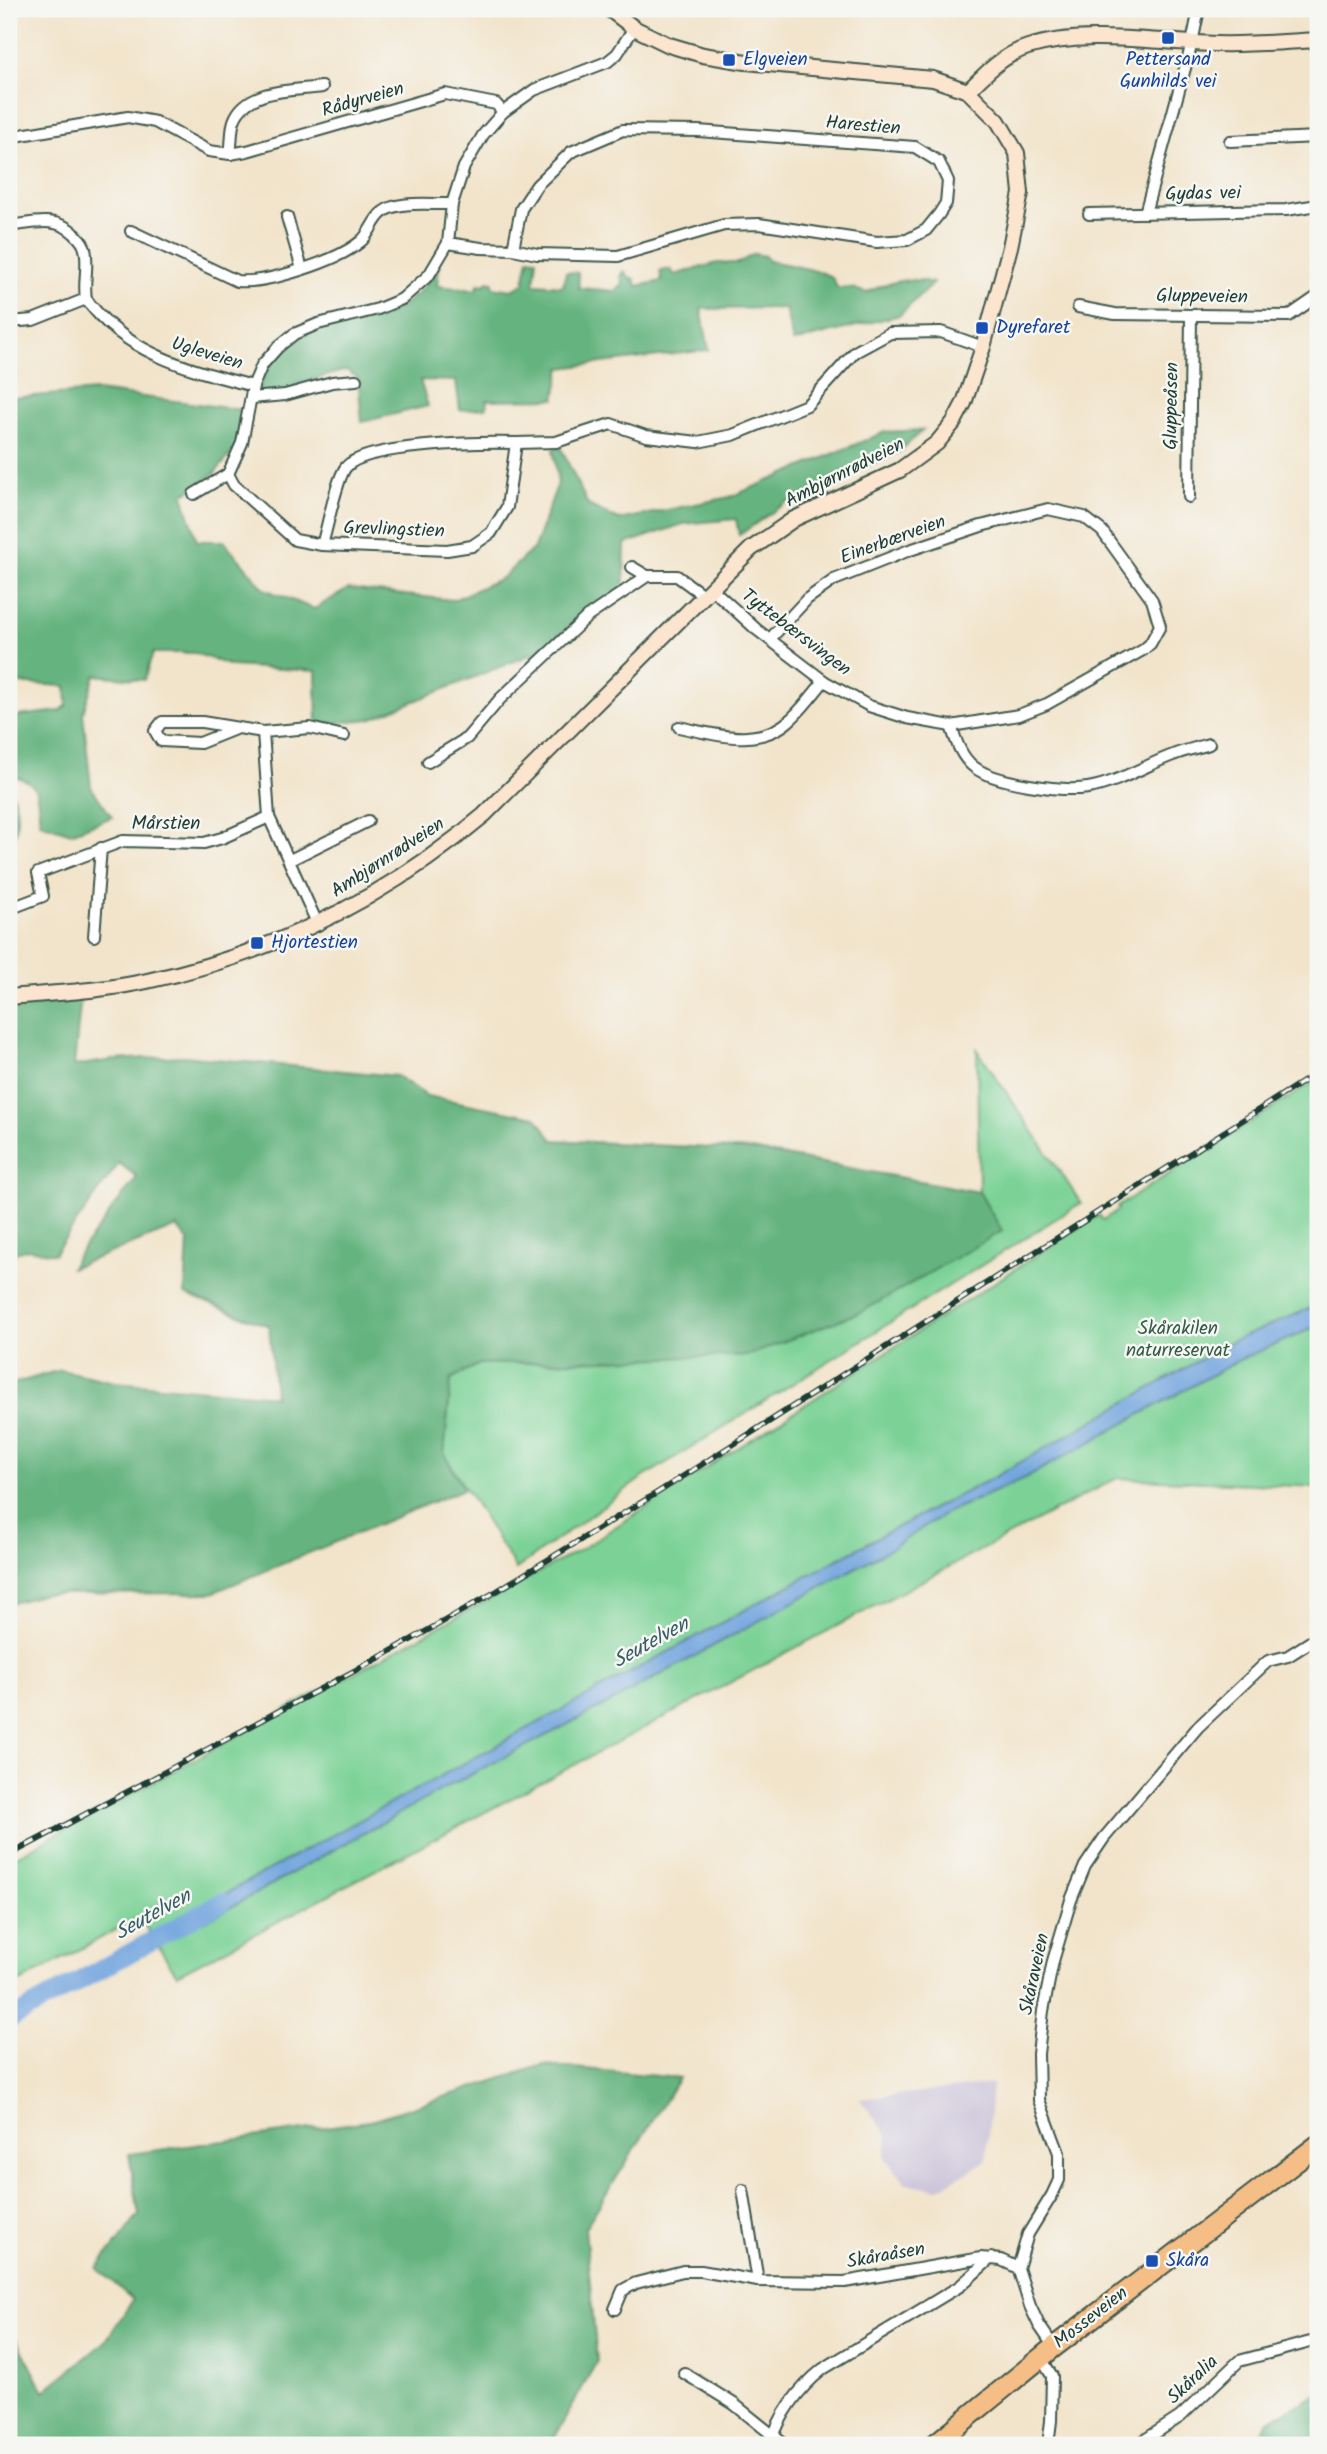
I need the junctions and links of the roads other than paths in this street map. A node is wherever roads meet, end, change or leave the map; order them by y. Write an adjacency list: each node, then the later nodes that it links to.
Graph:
1 (609, 9): 3 (street, Ambjørnrødveien)
2 (1199, 9): 5 (street)
3 (634, 28): 7 (street, Ambjørnrødveien); 8 (street)
4 (1318, 40): 5 (street)
5 (1192, 43): 7 (street); 15 (street)
6 (322, 87): 12 (street, Rådyrveien)
7 (968, 91): 28 (street, Ambjørnrødveien)
8 (503, 112): 12 (street, Rådyrveien); 13 (street)
9 (9, 136): 12 (street, Rådyrveien)
10 (1318, 137): 11 (street)
11 (1230, 141)
12 (230, 154)
13 (452, 204): 20 (street); 22 (street)
14 (1318, 205): 15 (street, Gydas vei)
15 (1145, 213): 16 (street, Gydas vei)
16 (1089, 214)
17 (287, 217): 22 (street)
18 (9, 226): 24 (street)
19 (131, 231): 22 (street)
20 (448, 243): 21 (street, Harestien); 30 (street)
21 (513, 248): 21 (street, Harestien)
22 (302, 269)
23 (1318, 296): 26 (street, Gluppeveien)
24 (86, 299): 27 (street); 30 (street, Ugleveien)
25 (1079, 307): 26 (street, Gluppeveien)
26 (1191, 315): 35 (street, Gluppeåsen)
27 (9, 322)
28 (983, 346): 32 (street, Grevlingstien); 40 (street, Ambjørnrødveien)
29 (356, 380): 31 (street)
30 (253, 386): 31 (street)
31 (251, 398): 33 (street)
32 (516, 443): 37 (street, Grevlingstien); 37 (street, Grevlingstien)
33 (228, 474): 34 (street); 37 (street, Grevlingstien)
34 (194, 494)
35 (1189, 497)
36 (1048, 509): 41 (street, Einerbærveien); 43 (street, Tyttebærsvingen)
37 (322, 545)
38 (632, 567): 39 (street)
39 (647, 576): 40 (street); 49 (street)
40 (707, 592): 41 (street, Tyttebærsvingen); 57 (street, Ambjørnrødveien)
41 (770, 639): 42 (street, Tyttebærsvingen)
42 (824, 681): 43 (street, Tyttebærsvingen); 44 (street)
43 (951, 726): 48 (street)
44 (679, 727)
45 (235, 729): 45 (street); 46 (street)
46 (263, 732): 47 (street); 50 (street)
47 (344, 736)
48 (1209, 744)
49 (428, 762)
50 (269, 817): 52 (street, Mårstien); 53 (street)
51 (368, 821): 53 (street)
52 (101, 848): 54 (street, Mårstien); 58 (street)
53 (290, 860): 57 (street)
54 (43, 896): 55 (street); 56 (street)
55 (54, 905)
56 (9, 909)
57 (318, 925): 59 (street, Ambjørnrødveien)
58 (94, 936)
59 (9, 997)
60 (1318, 1637): 64 (street, Skåraveien)
61 (1318, 2145): 68 (highway, Mosseveien)
62 (743, 2190): 65 (street)
63 (991, 2258): 64 (street, Skåraåsen); 65 (street, Skåraåsen); 70 (street)
64 (1018, 2268): 68 (street)
65 (758, 2281): 66 (street, Skåraåsen)
66 (615, 2309)
67 (1318, 2340): 74 (street, Skåralia)
68 (1047, 2352): 72 (highway, Mosseveien); 73 (street)
69 (684, 2373): 70 (street)
70 (771, 2440): 71 (street)
71 (785, 2445)
72 (934, 2445)
73 (1048, 2445)
74 (1137, 2445)

